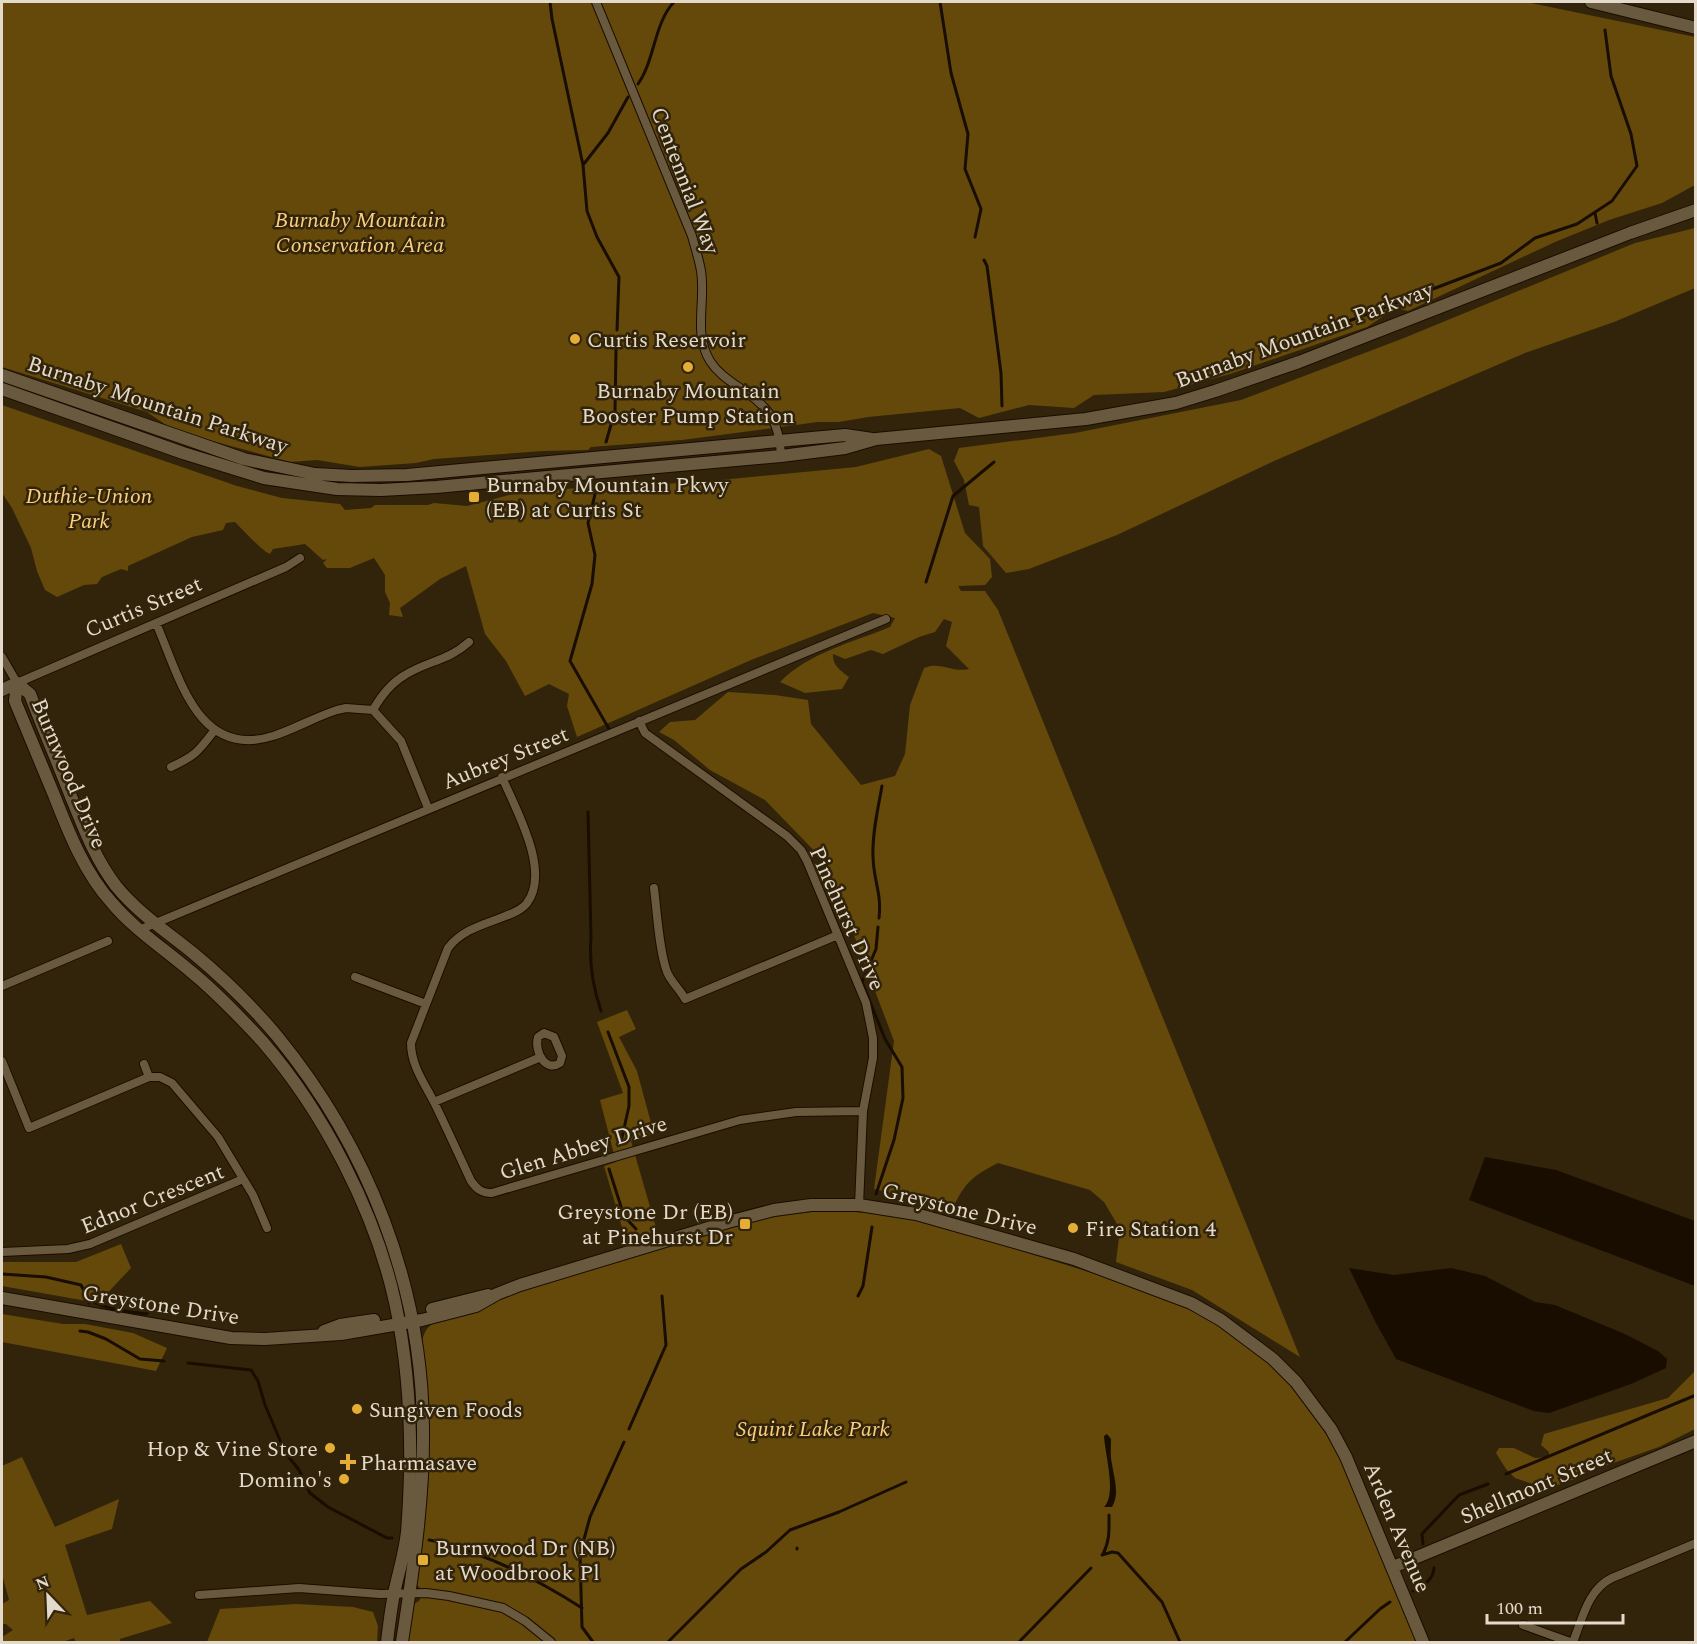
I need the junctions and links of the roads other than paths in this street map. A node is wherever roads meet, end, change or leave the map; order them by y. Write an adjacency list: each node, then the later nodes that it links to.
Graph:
1 (596, 2): 8 (street, Centennial Way)
2 (1591, 2): 3 (street)
3 (1695, 28)
4 (1692, 210): 7 (street, Burnaby Mountain Parkway)
5 (2, 375): 8 (street, Burnaby Mountain Parkway)
6 (2, 389): 9 (street, Burnaby Mountain Parkway)
7 (876, 440): 8 (street, Burnaby Mountain Parkway); 9 (street, Burnaby Mountain Parkway)
8 (779, 441): 9 (street, Centennial Way)
9 (781, 456)
10 (300, 558): 12 (street, Curtis Street)
11 (886, 619): 18 (street, Aubrey Street)
12 (156, 623): 15 (street, Curtis Street); 19 (street)
13 (469, 642): 17 (street)
14 (2, 657): 15 (street)
15 (17, 683): 16 (street, Curtis Street); 24 (street, Burnwood Drive); 25 (street, Burnwood Drive)
16 (2, 690)
17 (373, 710): 19 (street); 22 (street)
18 (639, 721): 21 (street, Aubrey Street); 26 (street, Pinehurst Drive)
19 (214, 731): 20 (street)
20 (171, 767)
21 (502, 777): 22 (street, Aubrey Street); 30 (street, Glen Abbey Drive)
22 (428, 808): 24 (street, Aubrey Street)
23 (654, 888): 26 (street)
24 (155, 923): 25 (street, Aubrey Street); 42 (street, Burnwood Drive)
25 (139, 930): 43 (street, Burnwood Drive)
26 (838, 934): 36 (street, Pinehurst Drive)
27 (108, 941): 29 (street)
28 (355, 977): 30 (street)
29 (2, 986)
30 (426, 1004): 35 (street, Glen Abbey Drive)
31 (541, 1057): 35 (street)
32 (2, 1061): 34 (street)
33 (144, 1064): 34 (street)
34 (149, 1077): 37 (street)
35 (434, 1102): 36 (street, Glen Abbey Drive)
36 (863, 1111): 38 (street, Pinehurst Drive)
37 (243, 1179): 39 (street); 40 (street, Ednor Crescent)
38 (859, 1205): 42 (street, Greystone Drive); 44 (street, Greystone Drive)
39 (267, 1228)
40 (2, 1252)
41 (2, 1298): 43 (street, Greystone Drive)
42 (412, 1318): 43 (street, Greystone Drive); 49 (street, Burnwood Drive)
43 (398, 1320): 48 (street, Burnwood Drive)
44 (1331, 1429): 47 (street, Arden Avenue)
45 (1695, 1441): 47 (street, Shellmont Street)
46 (1695, 1543): 56 (street)
47 (1393, 1567): 55 (street, Arden Avenue)
48 (394, 1593): 49 (street); 50 (street); 52 (street, Burnwood Drive)
49 (410, 1594): 53 (street, Burnwood Drive); 54 (street)
50 (199, 1595)
51 (1523, 1625): 56 (street)
52 (387, 1642)
53 (402, 1642)
54 (551, 1642)
55 (1423, 1642)
56 (1571, 1642)

